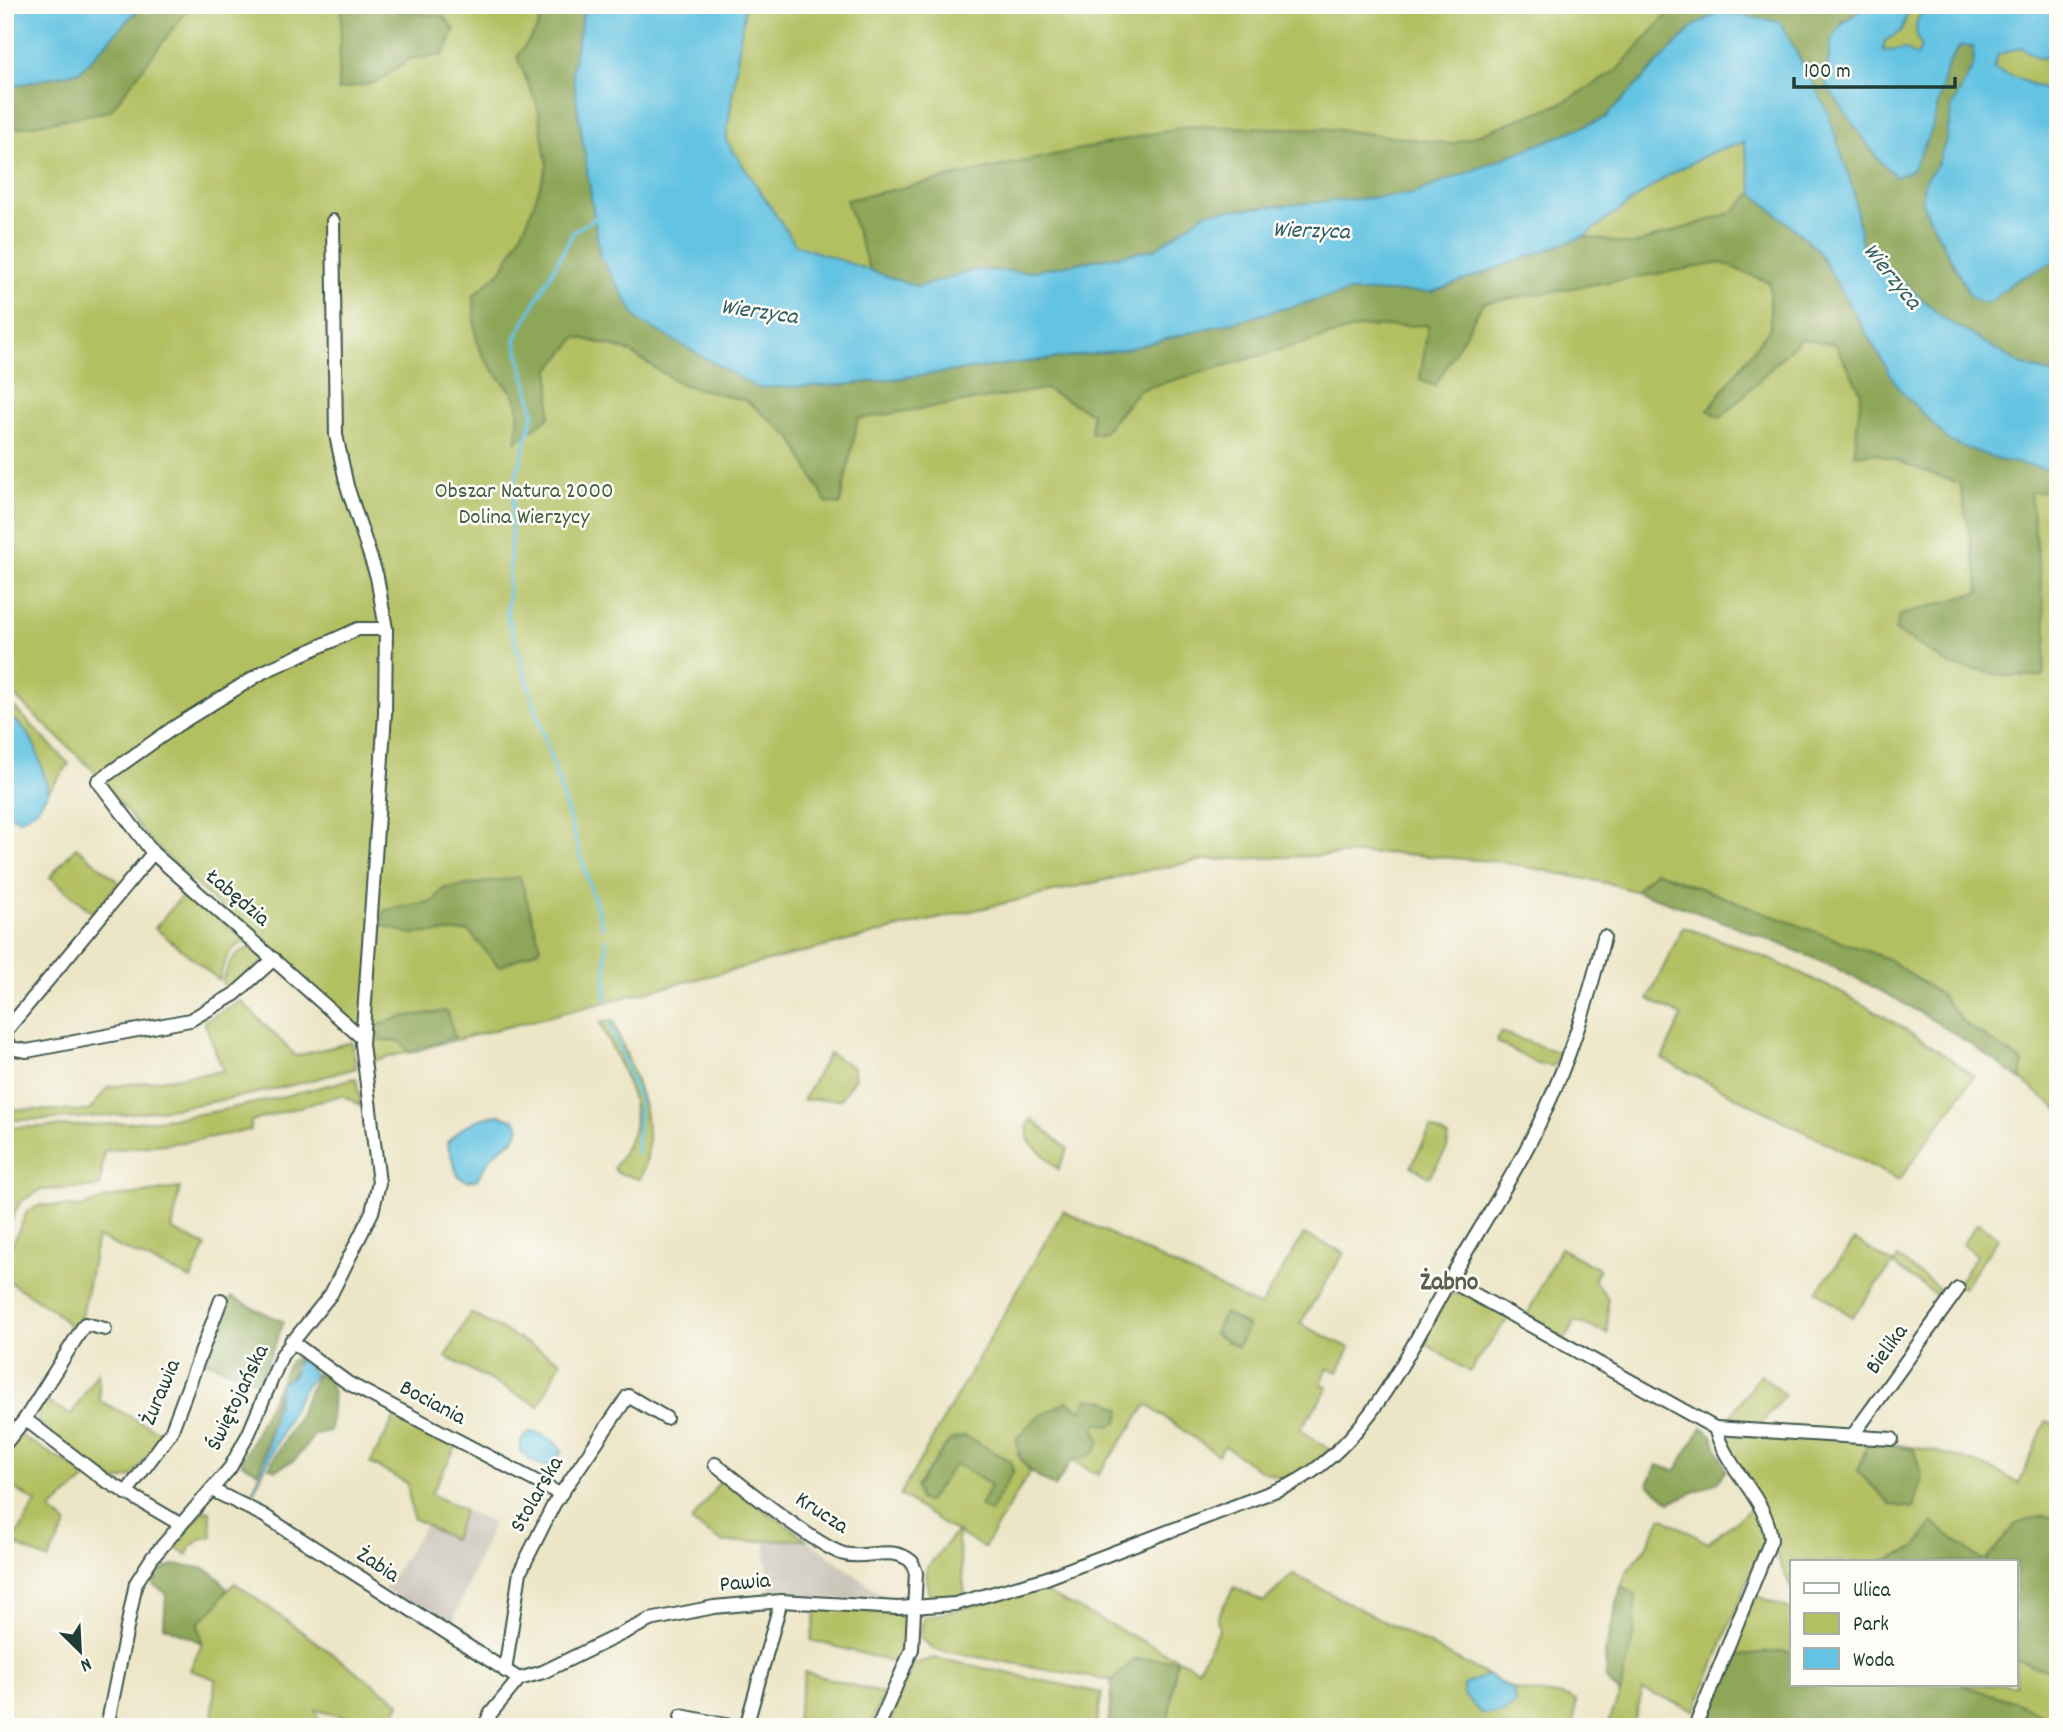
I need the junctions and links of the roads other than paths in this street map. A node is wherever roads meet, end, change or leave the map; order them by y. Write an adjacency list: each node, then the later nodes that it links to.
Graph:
1 (333, 221): 2 (street, Świętojańska)
2 (386, 629): 3 (street, Łabędzia); 7 (street, Świętojańska)
3 (153, 853): 5 (street, Łabędzia); 6 (street)
4 (1604, 937): 8 (street, Pawia)
5 (274, 959): 6 (street); 7 (street, Łabędzia)
6 (5, 1035)
7 (362, 1038): 12 (street, Świętojańska)
8 (1450, 1280): 15 (street); 25 (street, Pawia)
9 (1958, 1289): 16 (street, Bielika)
10 (221, 1300): 21 (street, Żurawia)
11 (105, 1329): 14 (street)
12 (291, 1340): 20 (street, Świętojańska); 22 (street, Bociania)
13 (666, 1418): 22 (street, Stolarska)
14 (25, 1419): 18 (street); 21 (street)
15 (1715, 1428): 16 (street); 34 (street)
16 (1853, 1435): 17 (street)
17 (1892, 1439)
18 (5, 1444)
19 (715, 1464): 25 (street, Krucza)
20 (212, 1490): 23 (street, Świętojańska); 26 (street, Żabia)
21 (126, 1493): 23 (street)
22 (560, 1494): 26 (street, Stolarska)
23 (180, 1524): 29 (street, Świętojańska)
24 (781, 1601): 25 (street, Pawia); 27 (street, Pawia); 32 (street)
25 (914, 1608): 33 (street)
26 (505, 1671): 27 (street, Żabia)
27 (519, 1679): 30 (street)
28 (681, 1716): 31 (street)
29 (107, 1727)
30 (484, 1727)
31 (736, 1727)
32 (746, 1727)
33 (878, 1727)
34 (1695, 1727)

